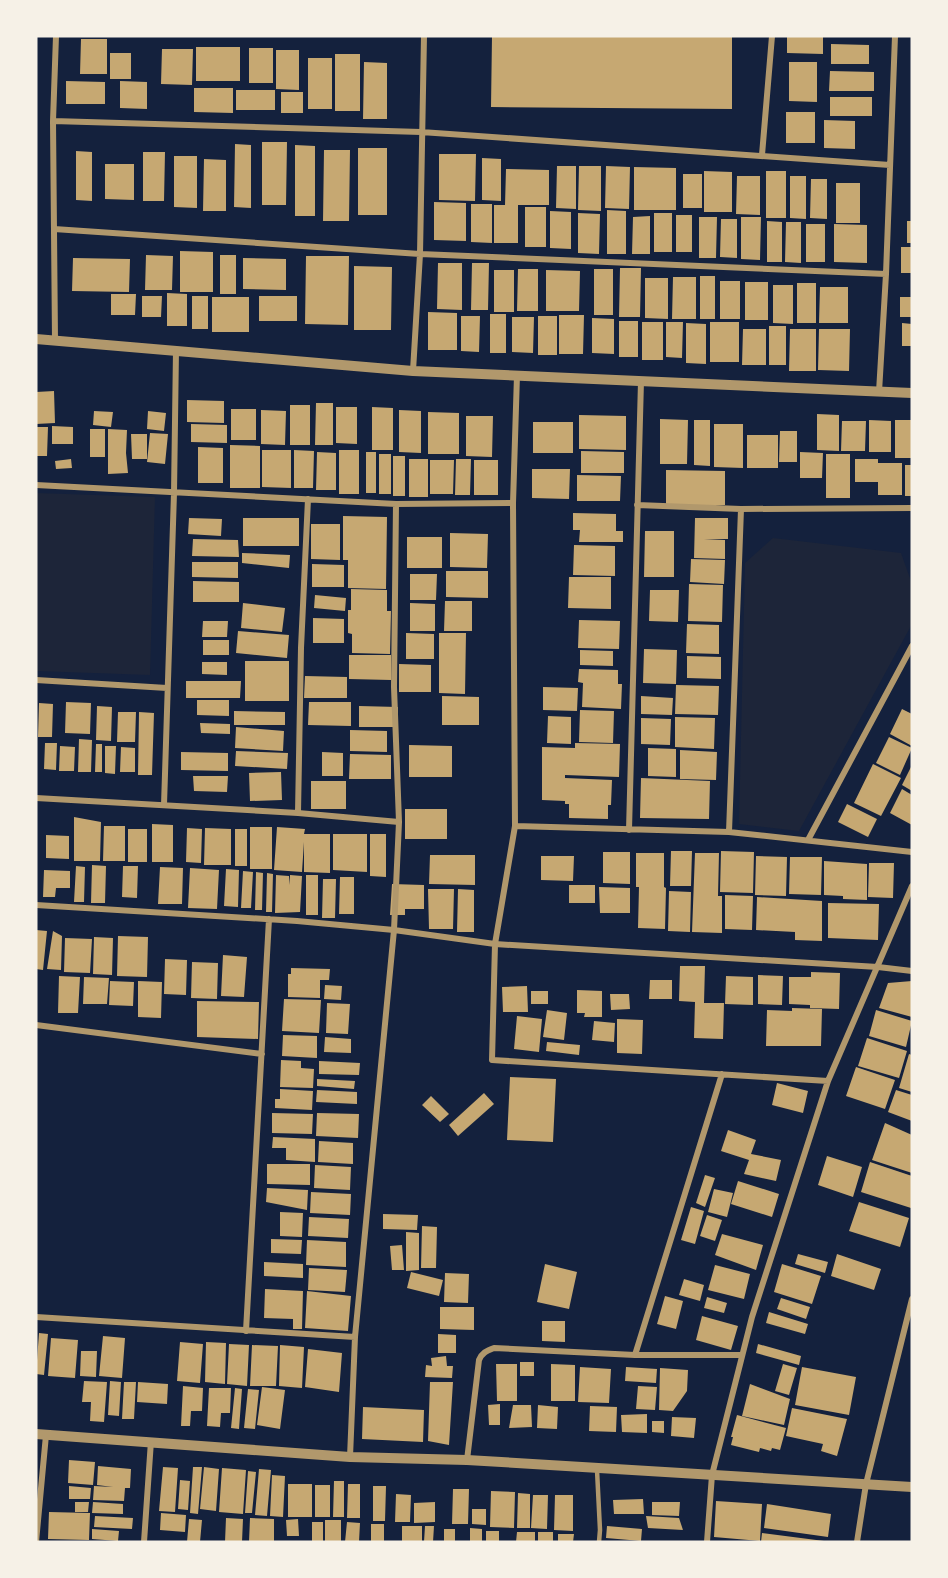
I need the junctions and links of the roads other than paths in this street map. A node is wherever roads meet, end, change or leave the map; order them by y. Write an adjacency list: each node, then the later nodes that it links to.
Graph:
1 (56, 36): 5 (street)
2 (424, 36): 6 (street)
3 (772, 36): 7 (street)
4 (895, 36): 8 (street)
5 (53, 121): 6 (street); 9 (street)
6 (421, 132): 7 (street); 10 (street)
7 (762, 155): 8 (street)
8 (890, 165): 11 (street)
9 (54, 229): 10 (street); 13 (street)
10 (420, 254): 11 (street); 15 (street)
11 (886, 274): 18 (street)
12 (36, 339): 13 (street)
13 (55, 340): 14 (street)
14 (176, 350): 15 (street); 21 (street)
15 (413, 371): 16 (street)
16 (518, 375): 17 (street); 23 (street)
17 (641, 381): 18 (street); 25 (street)
18 (879, 392): 19 (street)
19 (912, 393)
20 (36, 485): 21 (street)
21 (174, 493): 22 (street); 30 (street)
22 (308, 499): 24 (street); 33 (street)
23 (513, 503): 24 (street); 35 (street)
24 (396, 504): 34 (street)
25 (637, 506): 27 (street); 36 (street)
26 (912, 507): 27 (street)
27 (741, 509): 37 (street)
28 (912, 646): 38 (street)
29 (36, 680): 30 (street)
30 (167, 688): 32 (street)
31 (36, 798): 32 (street)
32 (164, 805): 33 (street)
33 (298, 813): 34 (street)
34 (399, 822): 43 (street)
35 (515, 826): 36 (street); 44 (street)
36 (629, 830): 37 (street)
37 (729, 832): 38 (street)
38 (808, 840): 39 (street)
39 (912, 852)
40 (912, 886): 45 (street)
41 (36, 905): 42 (street)
42 (269, 919): 43 (street); 48 (street)
43 (394, 930): 44 (street); 54 (street)
44 (495, 944): 45 (street); 49 (street)
45 (878, 967): 46 (street); 50 (street)
46 (912, 971)
47 (36, 1024): 48 (street)
48 (262, 1054): 53 (street)
49 (722, 1074): 50 (street); 55 (street)
50 (828, 1081): 56 (street)
51 (912, 1299): 63 (street)
52 (36, 1317): 53 (street)
53 (246, 1331): 54 (street)
54 (356, 1337): 59 (street)
55 (635, 1355): 56 (street); 60 (street)
56 (742, 1355): 62 (street)
57 (41, 1434): 58 (street); 65 (street)
58 (151, 1441): 59 (street); 66 (street)
59 (350, 1456): 60 (street)
60 (467, 1460): 61 (street)
61 (597, 1469): 62 (street); 67 (lane)
62 (712, 1474): 63 (street); 68 (street)
63 (866, 1484): 64 (street); 69 (street)
64 (912, 1487)
65 (36, 1542)
66 (144, 1542)
67 (599, 1542)
68 (707, 1542)
69 (857, 1542)

